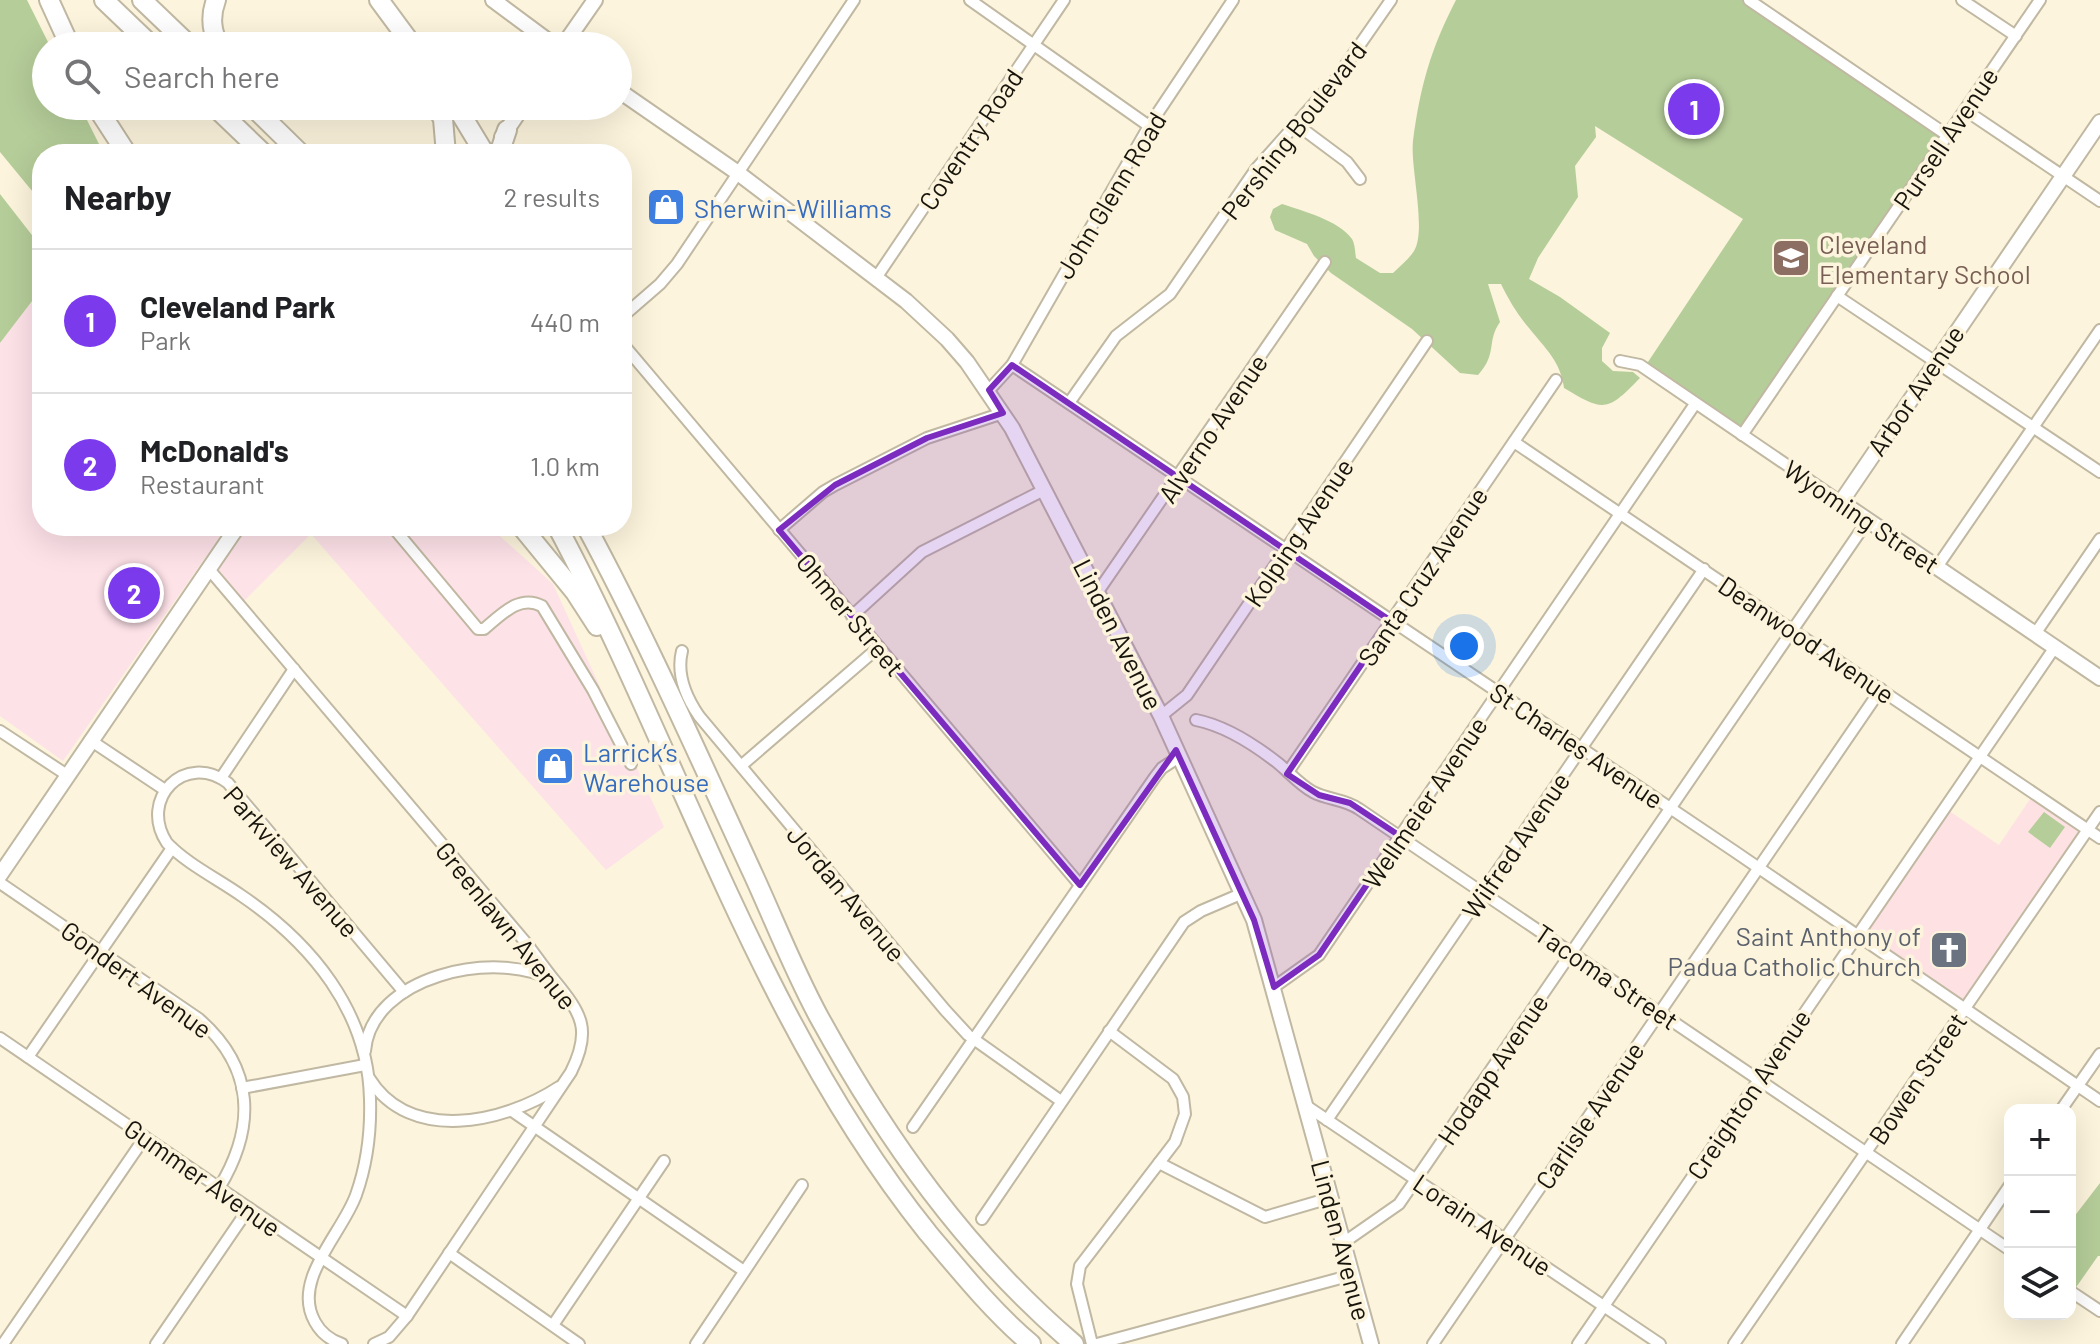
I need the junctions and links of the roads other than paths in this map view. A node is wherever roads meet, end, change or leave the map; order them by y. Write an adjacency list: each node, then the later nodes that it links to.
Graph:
1 (49, 0): 17 (highway)
2 (104, 0): 18 (highway)
3 (142, 0): 19 (highway)
4 (216, 0): 20 (highway)
5 (365, 0): 21 (highway)
6 (379, 0): 22 (highway)
7 (493, 0): 23 (main road)
8 (595, 0): 24 (main road)
9 (854, 0): 47 (street)
10 (970, 0): 26 (street)
11 (1064, 0): 26 (street, Coventry Road)
12 (1233, 0): 37 (street, John Glenn Road)
13 (1391, 0): 36 (street, Pershing Boulevard)
14 (1749, 0): 39 (street)
15 (1962, 0): 25 (street)
16 (2040, 0): 25 (street, Pursell Avenue)
17 (64, 32)
18 (137, 32)
19 (175, 32)
20 (213, 32)
21 (388, 32)
22 (403, 32)
23 (536, 32)
24 (573, 32)
25 (2016, 36): 28 (street, Pursell Avenue)
26 (1034, 44): 37 (street); 52 (street, Coventry Road)
27 (632, 100): 47 (main road, Linden Avenue)
28 (1965, 110): 39 (street, Pursell Avenue); 48 (street)
29 (105, 120): 40 (highway)
30 (229, 120): 41 (highway)
31 (267, 120): 42 (highway)
32 (443, 120): 43 (highway)
33 (465, 120): 44 (highway)
34 (514, 120): 38 (main road)
35 (2100, 122): 48 (main road, Arbor Avenue)
36 (1296, 124): 49 (street); 63 (street, Pershing Boulevard)
37 (1149, 126): 60 (street, John Glenn Road)
38 (507, 130): 45 (main road); 46 (highway)
39 (1947, 135): 53 (street, Pursell Avenue)
40 (121, 144)
41 (254, 144)
42 (291, 144)
43 (445, 144)
44 (481, 144)
45 (496, 144)
46 (502, 144)
47 (738, 173): 52 (main road, Linden Avenue); 54 (street)
48 (2062, 177): 50 (street); 59 (main road, Arbor Avenue)
49 (1360, 179)
50 (2100, 201)
51 (1325, 262): 70 (street, Alverno Avenue)
52 (876, 278): 62 (main road, Linden Avenue)
53 (1837, 296): 59 (street); 67 (street, Pursell Avenue)
54 (632, 308)
55 (2100, 330): 66 (street)
56 (1427, 341): 83 (street, Kolping Avenue)
57 (632, 355): 75 (street, Ohmer Street)
58 (1620, 361): 64 (street, Wyoming Street)
59 (1935, 361): 66 (street); 72 (main road, Arbor Avenue)
60 (1012, 365): 62 (street, John Glenn Road); 63 (street, St Charles Avenue)
61 (1556, 380): 68 (street, Santa Cruz Avenue)
62 (989, 390): 65 (main road, Linden Avenue)
63 (1069, 403): 70 (street, St Charles Avenue)
64 (1695, 404): 67 (street, Wyoming Street); 73 (street, Wellmeier Avenue)
65 (1003, 413): 71 (main road, Linden Avenue); 75 (street)
66 (2033, 428): 69 (street); 84 (street)
67 (1742, 435): 72 (street, Wyoming Street)
68 (1514, 442): 73 (street, Deanwood Avenue); 89 (street, Santa Cruz Avenue)
69 (2100, 472)
70 (1178, 477): 83 (street, St Charles Avenue); 87 (street, Alverno Avenue)
71 (1044, 490): 87 (main road, Linden Avenue); 88 (street)
72 (1841, 502): 74 (main road, Wyoming Street)
73 (1621, 514): 86 (street, Deanwood Avenue); 100 (street, Wellmeier Avenue)
74 (1868, 520): 84 (main road, Wyoming Street); 90 (street, Hodapp Avenue)
75 (779, 530): 88 (street, Ohmer Street)
76 (231, 536): 85 (main road)
77 (400, 536): 108 (street)
78 (529, 536): 98 (highway)
79 (562, 536): 98 (highway)
80 (591, 536): 92 (highway)
81 (602, 536): 92 (highway)
82 (2100, 539): 91 (street)
83 (1286, 550): 89 (street, St Charles Avenue); 101 (street, Kolping Avenue)
84 (1937, 567): 91 (main road, Wyoming Street)
85 (208, 568): 96 (street, Greenlawn Avenue); 104 (main road)
86 (1704, 569): 90 (street, Deanwood Avenue); 105 (street, Wilfred Avenue)
87 (1097, 593): 101 (main road, Linden Avenue)
88 (852, 616): 93 (street, Ohmer Street)
89 (1391, 621): 100 (street, St Charles Avenue); 110 (street, Santa Cruz Avenue)
90 (1793, 629): 99 (street, Deanwood Avenue); 114 (street, Hodapp Avenue)
91 (2035, 634): 94 (main road, Wyoming Street)
92 (644, 638): 185 (highway)
93 (879, 647): 109 (street); 123 (street, Ohmer Street)
94 (2055, 647): 97 (main road, Wyoming Street); 106 (street, Creighton Avenue)
95 (682, 651): 109 (street, Jordan Avenue)
96 (294, 669): 112 (street); 129 (street, Greenlawn Avenue)
97 (2100, 678)
98 (632, 679): 178 (highway)
99 (1881, 689): 106 (street, Deanwood Avenue); 120 (street, Carlisle Avenue)
100 (1499, 693): 105 (street, St Charles Avenue); 117 (street, Wellmeier Avenue)
101 (1161, 716): 107 (main road, Linden Avenue)
102 (1196, 720): 110 (street, Tacoma Street)
103 (0, 731): 111 (street)
104 (90, 740): 111 (main road); 113 (street)
105 (1581, 748): 114 (street, St Charles Avenue); 124 (street, Wilfred Avenue)
106 (1980, 756): 116 (street, Deanwood Avenue); 126 (street, Creighton Avenue)
107 (1179, 757): 123 (street); 125 (main road, Linden Avenue)
108 (631, 764)
109 (742, 765): 136 (street, Jordan Avenue)
110 (1288, 772): 117 (street, Tacoma Street)
111 (67, 775): 121 (main road)
112 (221, 778): 113 (street, Parkview Avenue); 131 (street, Parkview Avenue)
113 (165, 790): 119 (street)
114 (1670, 809): 120 (street, St Charles Avenue); 128 (street, Hodapp Avenue)
115 (2100, 812): 116 (street, Bowen Street)
116 (2088, 830): 118 (street, Deanwood Avenue); 132 (street, Bowen Street)
117 (1400, 836): 124 (street, Tacoma Street); 130 (street, Wellmeier Avenue)
118 (2100, 838)
119 (172, 848): 127 (street); 139 (street)
120 (1758, 868): 126 (street, St Charles Avenue); 133 (street, Carlisle Avenue)
121 (0, 875)
122 (0, 883): 127 (street, Gondert Avenue)
123 (1080, 885): 136 (street)
124 (1483, 892): 128 (street, Tacoma Street); 149 (street, Wilfred Avenue)
125 (1243, 893): 130 (main road, Linden Avenue); 134 (street)
126 (1857, 935): 132 (street, St Charles Avenue); 140 (street, Creighton Avenue)
127 (101, 951): 138 (street); 143 (street, Gondert Avenue)
128 (1571, 952): 133 (street, Tacoma Street); 156 (street, Hodapp Avenue)
129 (556, 983): 131 (street); 141 (street, Greenlawn Avenue)
130 (1274, 987): 147 (main road, Linden Avenue)
131 (404, 992): 139 (street)
132 (1964, 1008): 142 (street, St Charles Avenue); 153 (street, Bowen Street)
133 (1660, 1012): 140 (street, Tacoma Street); 165 (street, Carlisle Avenue)
134 (1109, 1031): 144 (street); 155 (street)
135 (0, 1038): 138 (street, Gummer Avenue)
136 (975, 1040): 144 (street, Jordan Avenue); 151 (street)
137 (2100, 1054): 142 (street)
138 (28, 1057): 152 (street, Gummer Avenue)
139 (366, 1065): 143 (street); 148 (street); 169 (street)
140 (1759, 1079): 153 (street, Tacoma Street); 173 (street, Creighton Avenue)
141 (562, 1084): 148 (street); 150 (street, Greenlawn Avenue)
142 (2078, 1085): 145 (street, St Charles Avenue); 146 (street)
143 (242, 1088): 158 (street, Gondert Avenue)
144 (1061, 1101): 163 (street)
145 (2100, 1101)
146 (2065, 1104)
147 (1305, 1105): 149 (street, Lorain Avenue); 160 (main road, Linden Avenue)
148 (512, 1111): 150 (street)
149 (1327, 1120): 156 (street, Lorain Avenue)
150 (535, 1126): 161 (street); 168 (street, Greenlawn Avenue)
151 (913, 1127)
152 (145, 1137): 158 (street, Gummer Avenue); 179 (street)
153 (1866, 1153): 164 (street, Tacoma Street); 191 (street, Bowen Street)
154 (664, 1161): 161 (street)
155 (1159, 1163): 160 (street); 186 (street)
156 (1417, 1179): 165 (street, Lorain Avenue); 166 (street, Hodapp Avenue)
157 (802, 1185): 170 (street)
158 (219, 1188): 162 (street, Gummer Avenue)
159 (2004, 1194): 164 (street)
160 (1330, 1198): 166 (main road, Linden Avenue)
161 (639, 1199): 170 (street); 176 (street)
162 (249, 1208): 169 (street, Gummer Avenue); 180 (street)
163 (982, 1219)
164 (1980, 1230): 167 (street, Tacoma Street); 192 (street)
165 (1505, 1239): 173 (street, Lorain Avenue); 188 (street, Carlisle Avenue)
166 (1343, 1243): 171 (main road, Linden Avenue)
167 (2007, 1248)
168 (449, 1253): 175 (street, Greenlawn Avenue); 176 (street)
169 (322, 1258): 175 (street, Gummer Avenue); 177 (street)
170 (744, 1271): 184 (street)
171 (1352, 1275): 186 (street); 187 (main road, Linden Avenue)
172 (2076, 1295): 174 (street)
173 (1604, 1306): 189 (street, Creighton Avenue); 190 (street, Lorain Avenue)
174 (2100, 1311)
175 (407, 1316): 182 (street, Greenlawn Avenue)
176 (553, 1325): 183 (street)
177 (327, 1341): 181 (street)
178 (1028, 1341)
179 (3, 1344)
180 (156, 1344)
181 (342, 1344)
182 (374, 1344)
183 (579, 1344)
184 (696, 1344)
185 (1074, 1344)
186 (1095, 1344)
187 (1371, 1344)
188 (1433, 1344)
189 (1578, 1344)
190 (1660, 1344)
191 (1734, 1344)
192 (1902, 1344)

